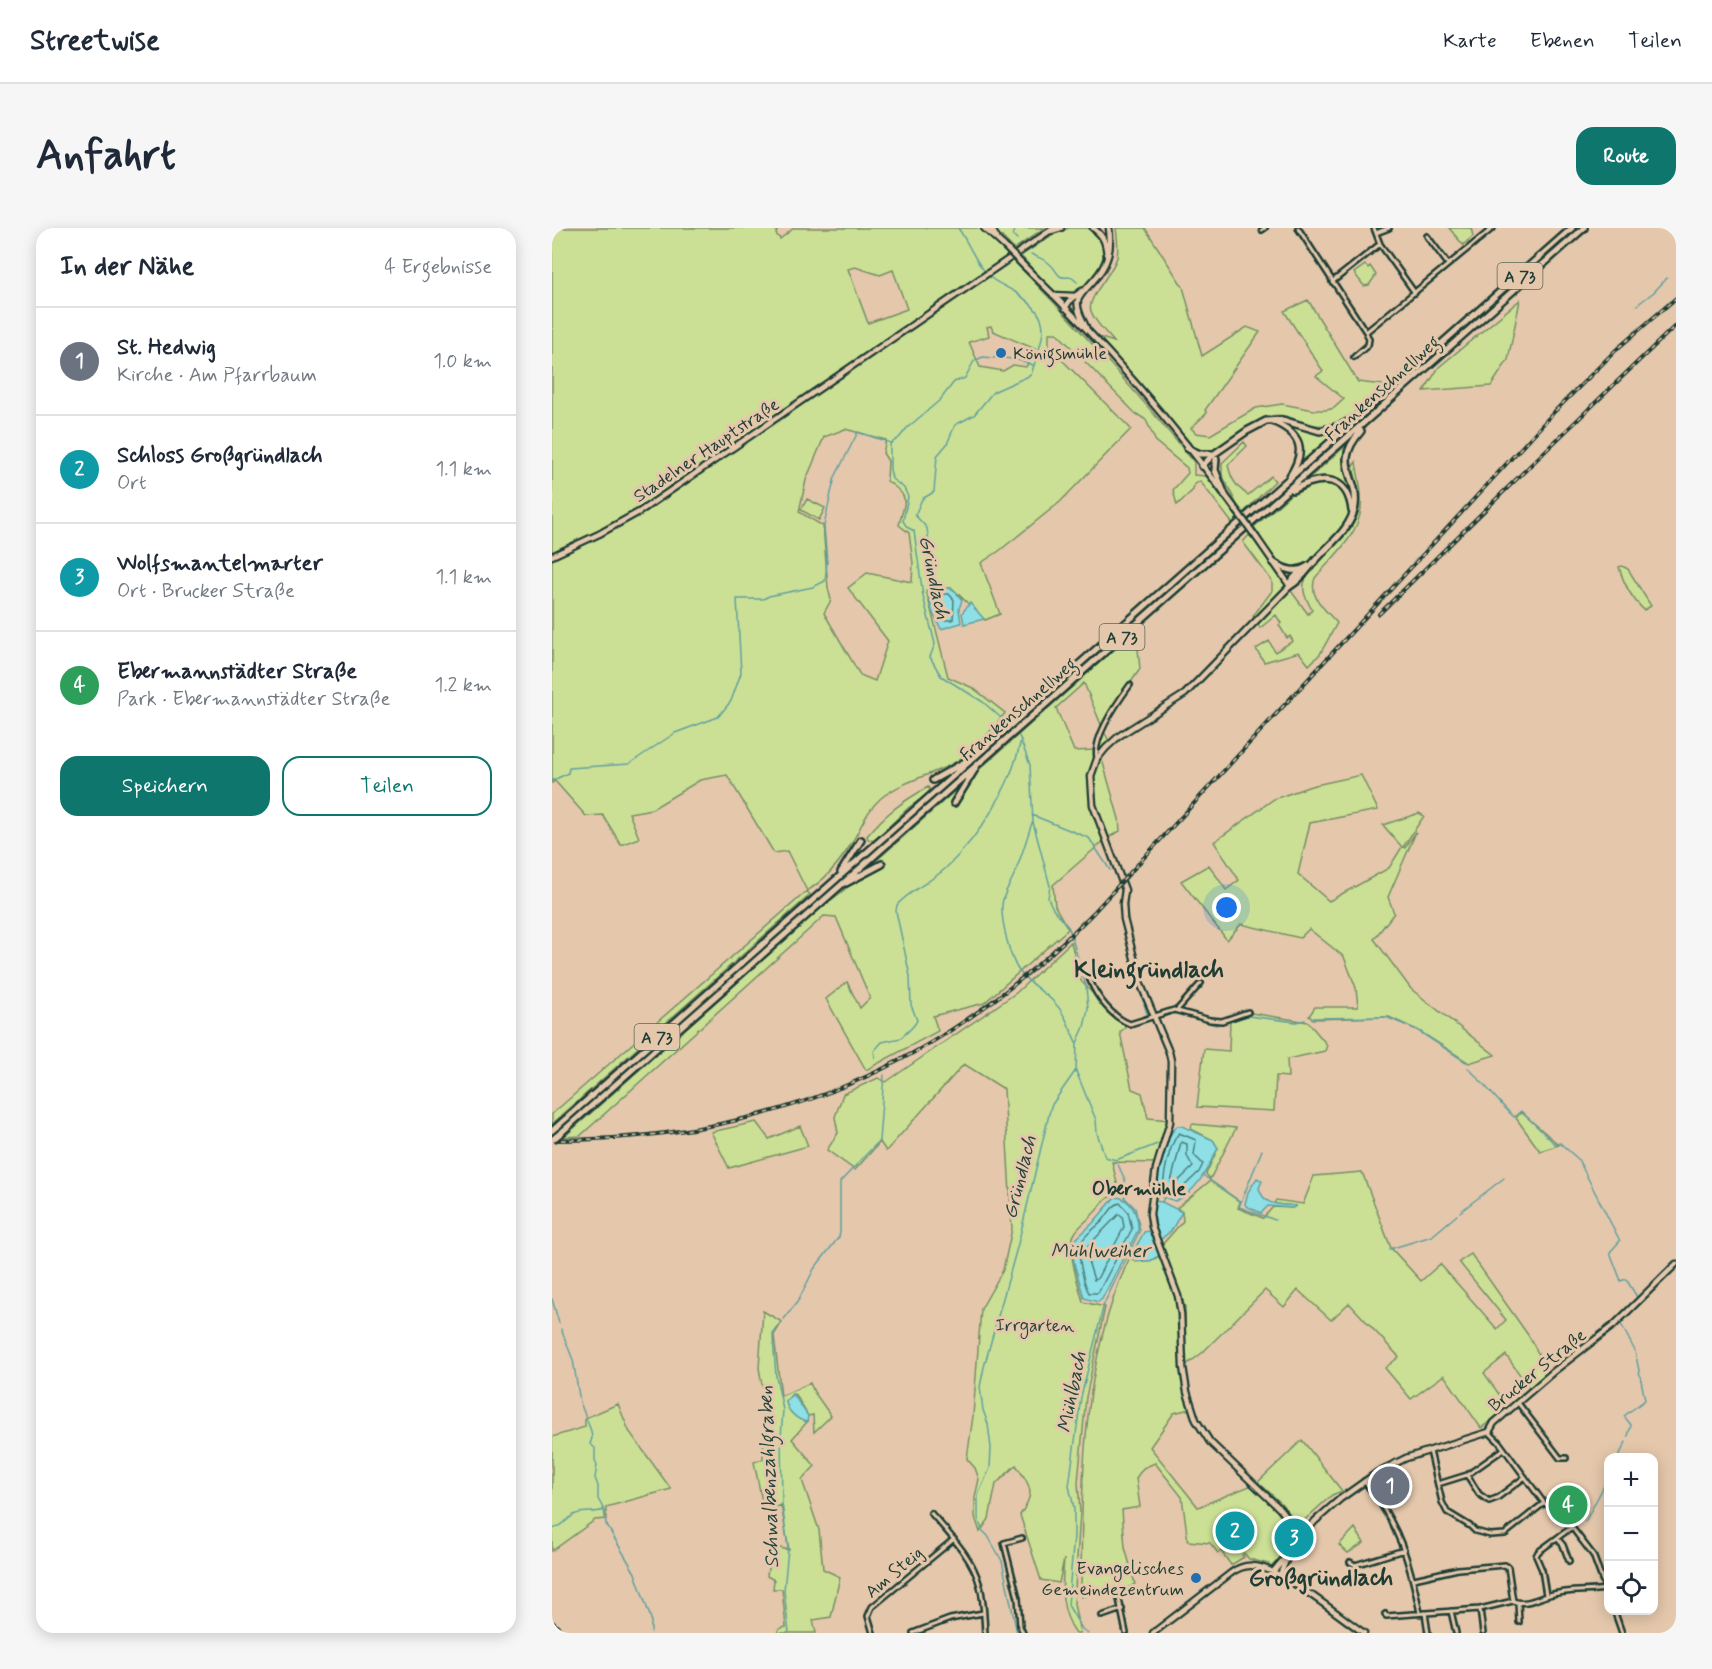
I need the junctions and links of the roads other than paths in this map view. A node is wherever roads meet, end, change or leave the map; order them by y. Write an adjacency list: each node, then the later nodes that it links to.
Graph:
1 (984, 228): 15 (street)
2 (991, 228): 15 (street)
3 (1061, 228): 12 (street, Stadelner Hauptstraße)
4 (1093, 228): 17 (street)
5 (1109, 228): 17 (street)
6 (1298, 228): 19 (street)
7 (1374, 228): 13 (street)
8 (1389, 228): 13 (street)
9 (1493, 228): 18 (street)
10 (1572, 228): 27 (highway, Frankenschnellweg / A 73)
11 (1584, 228): 28 (highway, Frankenschnellweg / A 73)
12 (1051, 229): 37 (street, Stadelner Hauptstraße)
13 (1376, 233): 16 (street)
14 (1427, 236): 18 (street)
15 (998, 240): 21 (street, bridge)
16 (1380, 244): 19 (street); 20 (street)
17 (1108, 258): 22 (street)
18 (1448, 265): 20 (street)
19 (1332, 282): 24 (street)
20 (1415, 293): 24 (street)
21 (1053, 295): 22 (street); 23 (street)
22 (1077, 297): 23 (street); 25 (street)
23 (1065, 308): 25 (street)
24 (1366, 332): 26 (street)
25 (1092, 337): 30 (street)
26 (1354, 357)
27 (1364, 414): 29 (highway); 33 (highway, Frankenschnellweg / A 73)
28 (1375, 415): 35 (highway, Frankenschnellweg / A 73); 36 (highway)
29 (1271, 420): 31 (highway); 33 (highway)
30 (1187, 448): 31 (highway); 32 (street)
31 (1215, 457): 32 (highway); 34 (highway)
32 (1203, 466): 34 (street)
33 (1286, 482): 43 (highway, Frankenschnellweg / A 73)
34 (1225, 495): 38 (street, bridge)
35 (1283, 495): 36 (highway); 45 (highway, Frankenschnellweg / A 73)
36 (1353, 515): 39 (highway)
37 (552, 556)
38 (1274, 562): 40 (highway); 41 (street)
39 (1312, 564): 40 (highway); 41 (highway)
40 (1301, 570): 41 (highway)
41 (1290, 585): 44 (street)
42 (1130, 685): 44 (street)
43 (979, 753): 46 (highway); 50 (highway, Frankenschnellweg / A 73)
44 (1097, 759): 56 (street)
45 (981, 761): 47 (highway); 51 (highway, Frankenschnellweg / A 73)
46 (933, 780)
47 (954, 803)
48 (861, 840): 50 (highway)
49 (882, 864): 51 (highway)
50 (833, 882): 57 (highway, Frankenschnellweg / A 73)
51 (835, 890): 58 (highway, Frankenschnellweg / A 73, bridge)
52 (1090, 980): 56 (street)
53 (1201, 982): 54 (street)
54 (1177, 1010): 55 (street); 56 (street)
55 (1248, 1012)
56 (1153, 1016): 72 (street)
57 (552, 1131)
58 (552, 1140)
59 (1676, 1264): 60 (street, Brucker Straße)
60 (1518, 1403): 61 (street, Brucker Straße); 64 (street)
61 (1489, 1432): 62 (street); 63 (street, Brucker Straße)
62 (1504, 1449): 65 (street); 66 (street)
63 (1430, 1451): 67 (street, Brucker Straße); 68 (street)
64 (1566, 1458)
65 (1467, 1475): 66 (street); 68 (street)
66 (1525, 1477): 69 (street)
67 (1364, 1482): 72 (street, Brucker Straße); 76 (street)
68 (1438, 1484): 69 (street)
69 (1544, 1503): 71 (street)
70 (931, 1513): 74 (street)
71 (1572, 1527): 73 (street); 81 (street)
72 (1302, 1535): 79 (street, Brucker Straße)
73 (1557, 1538): 77 (street); 84 (street)
74 (954, 1539): 90 (street); 98 (street, Am Steig)
75 (1022, 1539): 101 (street)
76 (1404, 1550): 78 (street); 80 (street)
77 (1569, 1561)
78 (1350, 1562)
79 (1277, 1573): 103 (street); 104 (street)
80 (1414, 1579): 85 (street); 91 (street)
81 (1604, 1583)
82 (1604, 1591): 84 (street)
83 (1118, 1594): 87 (street)
84 (1546, 1595): 86 (street)
85 (1513, 1600): 86 (street); 88 (street)
86 (1518, 1603): 95 (street)
87 (1122, 1609): 94 (street); 102 (street)
88 (1480, 1609): 89 (street); 107 (street)
89 (1451, 1611): 91 (street); 106 (street)
90 (983, 1613): 99 (street); 100 (street)
91 (1422, 1613): 92 (street); 105 (street)
92 (1385, 1614)
93 (1615, 1615): 108 (street)
94 (1102, 1616)
95 (1519, 1622)
96 (552, 1625): 97 (street)
97 (560, 1633)
98 (873, 1633)
99 (913, 1633)
100 (985, 1633)
101 (1023, 1633)
102 (1126, 1633)
103 (1153, 1633)
104 (1364, 1633)
105 (1428, 1633)
106 (1455, 1633)
107 (1483, 1633)
108 (1622, 1633)

